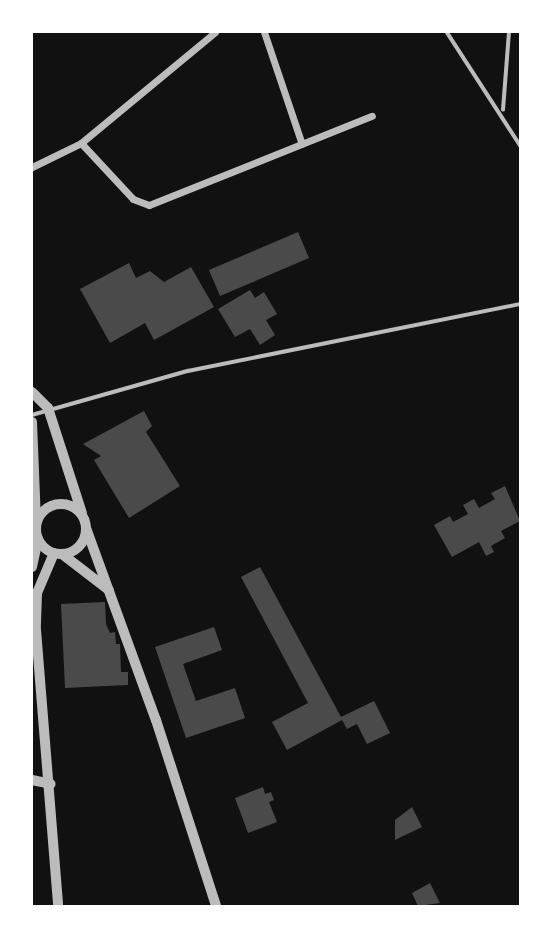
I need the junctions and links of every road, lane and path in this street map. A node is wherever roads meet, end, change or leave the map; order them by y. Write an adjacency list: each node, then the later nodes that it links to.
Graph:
1 (215, 32): 7 (street)
2 (264, 32): 8 (street)
3 (447, 32): 5 (lane)
4 (509, 32): 5 (lane)
5 (503, 112): 9 (lane)
6 (372, 116): 8 (street)
7 (81, 143): 8 (street); 10 (street)
8 (302, 144)
9 (520, 145)
10 (32, 167)
11 (520, 304): 13 (lane)
12 (32, 392): 13 (street)
13 (48, 408): 14 (lane); 16 (street)
14 (32, 415)
15 (32, 422): 17 (street)
16 (84, 522): 17 (street); 19 (street); 21 (street)
17 (36, 524): 18 (street)
18 (38, 539): 19 (street); 20 (street)
19 (58, 553): 21 (street); 23 (street)
20 (32, 567)
21 (111, 592): 25 (street)
22 (32, 780): 23 (street)
23 (51, 785): 24 (street)
24 (58, 906)
25 (216, 906)

